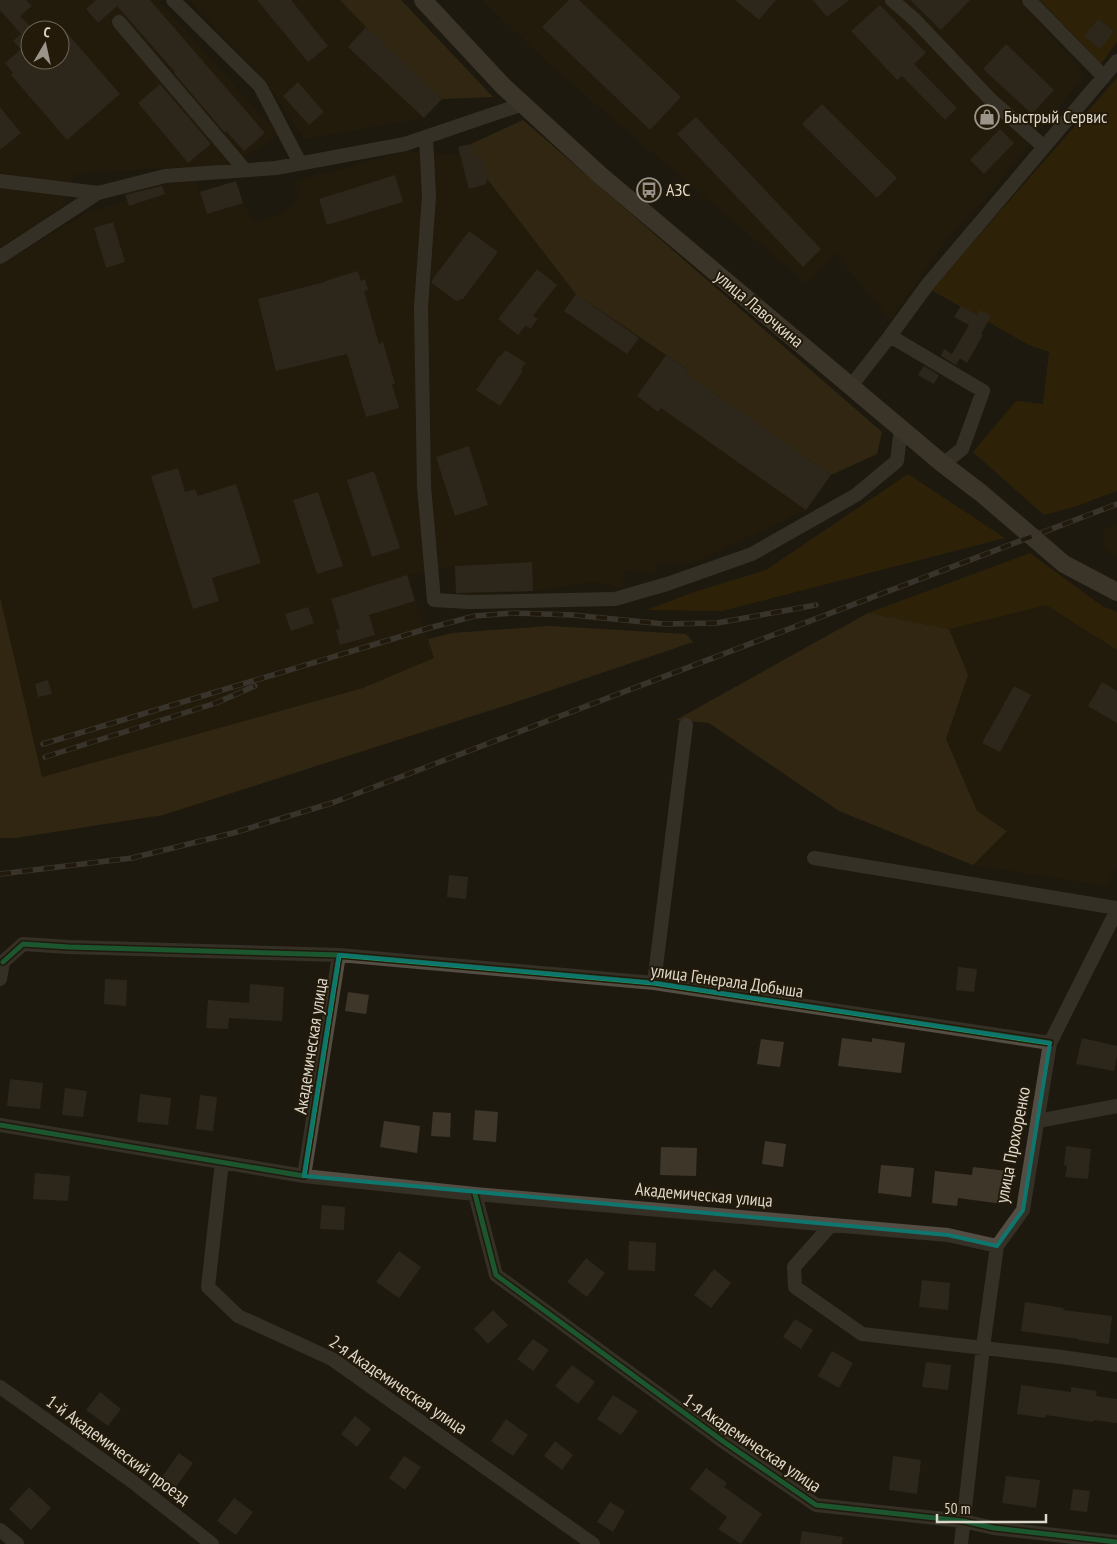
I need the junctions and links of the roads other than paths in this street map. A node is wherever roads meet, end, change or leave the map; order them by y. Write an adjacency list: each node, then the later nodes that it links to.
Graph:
1 (173, 0): 11 (street)
2 (423, 0): 8 (main road, улица Лавочкина)
3 (892, 0): 10 (street)
4 (1029, 0): 7 (street)
5 (119, 22): 12 (street)
6 (1117, 61): 7 (street)
7 (1104, 77): 10 (street)
8 (522, 104): 9 (street); 17 (main road, улица Лавочкина)
9 (426, 137): 11 (street); 18 (street)
10 (1044, 147): 16 (street)
11 (300, 163): 12 (street)
12 (245, 170): 14 (street)
13 (0, 181): 14 (street)
14 (98, 193): 15 (street)
15 (0, 257)
16 (890, 336): 17 (street); 19 (street)
17 (850, 386): 18 (main road, улица Лавочкина)
18 (901, 428): 19 (main road, улица Лавочкина)
19 (943, 464): 20 (main road, улица Лавочкина)
20 (1117, 592)
21 (686, 725): 27 (street, улица Генерала Добыша)
22 (814, 858): 23 (street)
23 (1117, 909): 28 (street, улица Прохоренко)
24 (339, 955): 25 (street, Академическая улица); 27 (street, улица Генерала Добыша); 33 (street, Академическая улица)
25 (1, 962): 26 (street)
26 (0, 979)
27 (654, 984): 28 (street, улица Генерала Добыша)
28 (1050, 1043): 30 (street, улица Прохоренко)
29 (1117, 1106): 30 (street)
30 (1038, 1121): 36 (street, улица Прохоренко)
31 (0, 1125): 32 (street, Академическая улица)
32 (222, 1162): 33 (street, Академическая улица); 45 (street, 2-я Академическая улица)
33 (304, 1176): 34 (street, Академическая улица)
34 (475, 1194): 35 (street, Академическая улица); 40 (street, 1-я Академическая улица)
35 (831, 1225): 36 (street, Академическая улица); 37 (street)
36 (997, 1246): 37 (street, улица Прохоренко)
37 (983, 1347): 38 (street); 40 (street, улица Прохоренко)
38 (1117, 1365)
39 (0, 1387): 44 (street, 1-й Академический проезд)
40 (963, 1521): 42 (street, 1-я Академическая улица); 46 (street, улица Прохоренко)
41 (0, 1530): 43 (street)
42 (1117, 1542)
43 (17, 1544)
44 (212, 1544)
45 (593, 1544)
46 (961, 1544)

